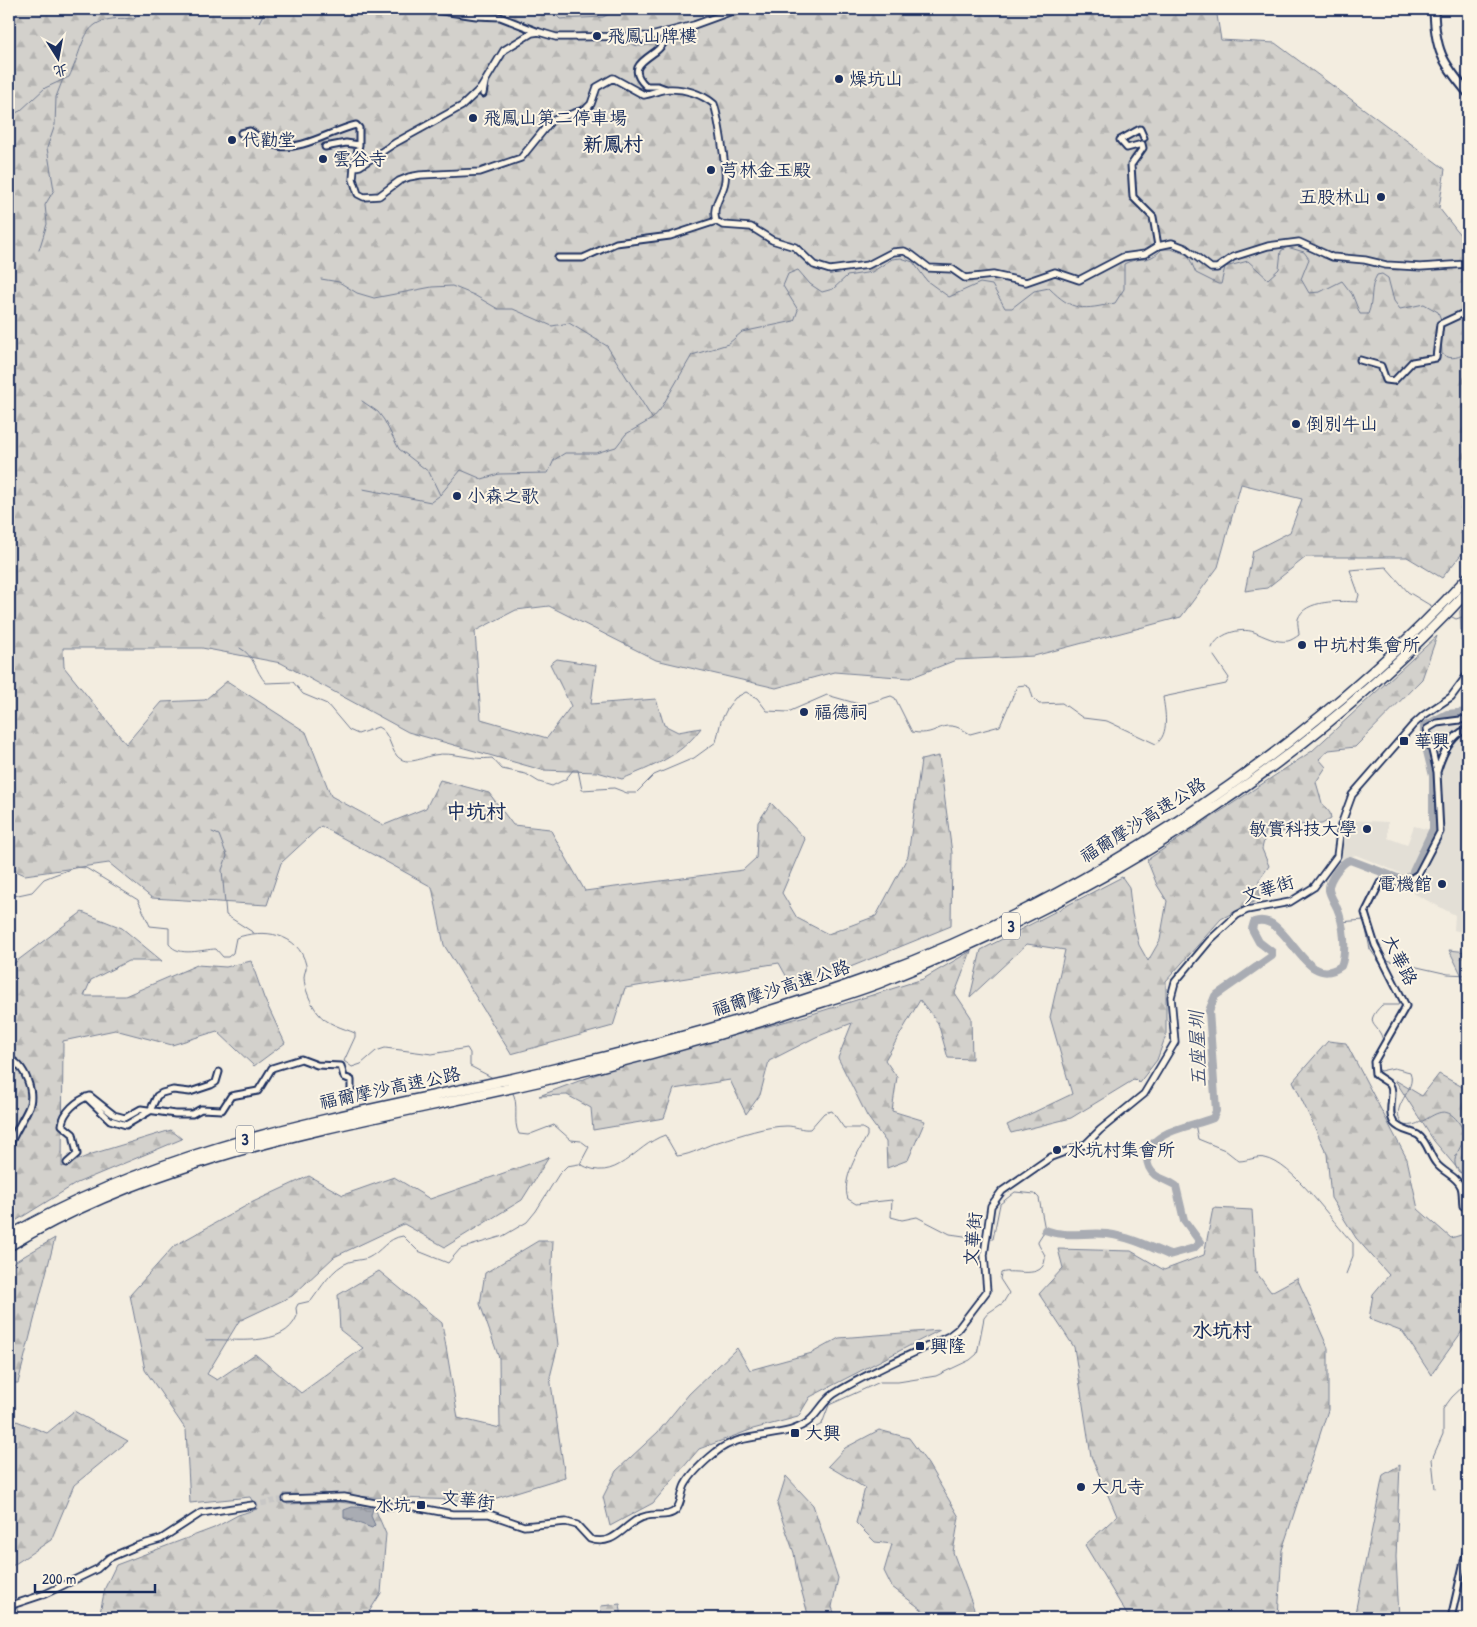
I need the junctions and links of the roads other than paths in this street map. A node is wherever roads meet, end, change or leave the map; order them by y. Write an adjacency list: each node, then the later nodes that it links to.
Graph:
1 (428, 9): 4 (street)
2 (738, 9): 5 (street)
3 (1434, 9): 8 (main road)
4 (539, 32): 5 (street); 6 (street)
5 (670, 33): 7 (street)
6 (486, 80): 9 (street); 14 (street)
7 (666, 89): 14 (street); 15 (street)
8 (1468, 93)
9 (483, 94)
10 (241, 133): 12 (street)
11 (1144, 138): 16 (street)
12 (359, 145): 13 (street); 14 (street)
13 (325, 147)
14 (354, 167)
15 (716, 221): 16 (street); 17 (street)
16 (1158, 246): 18 (street)
17 (558, 258)
18 (1468, 264)
19 (1468, 311): 20 (street)
20 (1360, 360)
21 (1468, 577): 22 (highway, 福爾摩沙高速公路 / 3)
22 (1461, 594): 34 (highway, 福爾摩沙高速公路 / 3); 35 (highway, 福爾摩沙高速公路 / 3)
23 (1468, 674): 36 (street, 文華街)
24 (1468, 719): 26 (street, 大華路)
25 (1468, 729): 26 (street, 大華路)
26 (1437, 772): 33 (street, 大華路)
27 (9, 1059): 31 (street)
28 (219, 1072): 30 (street)
29 (351, 1089): 30 (street)
30 (150, 1111): 32 (street)
31 (9, 1147)
32 (67, 1163)
33 (1468, 1209)
34 (9, 1236)
35 (9, 1246)
36 (286, 1500)
37 (253, 1505): 39 (street)
38 (1468, 1544): 40 (street)
39 (9, 1606)
40 (1451, 1618)

